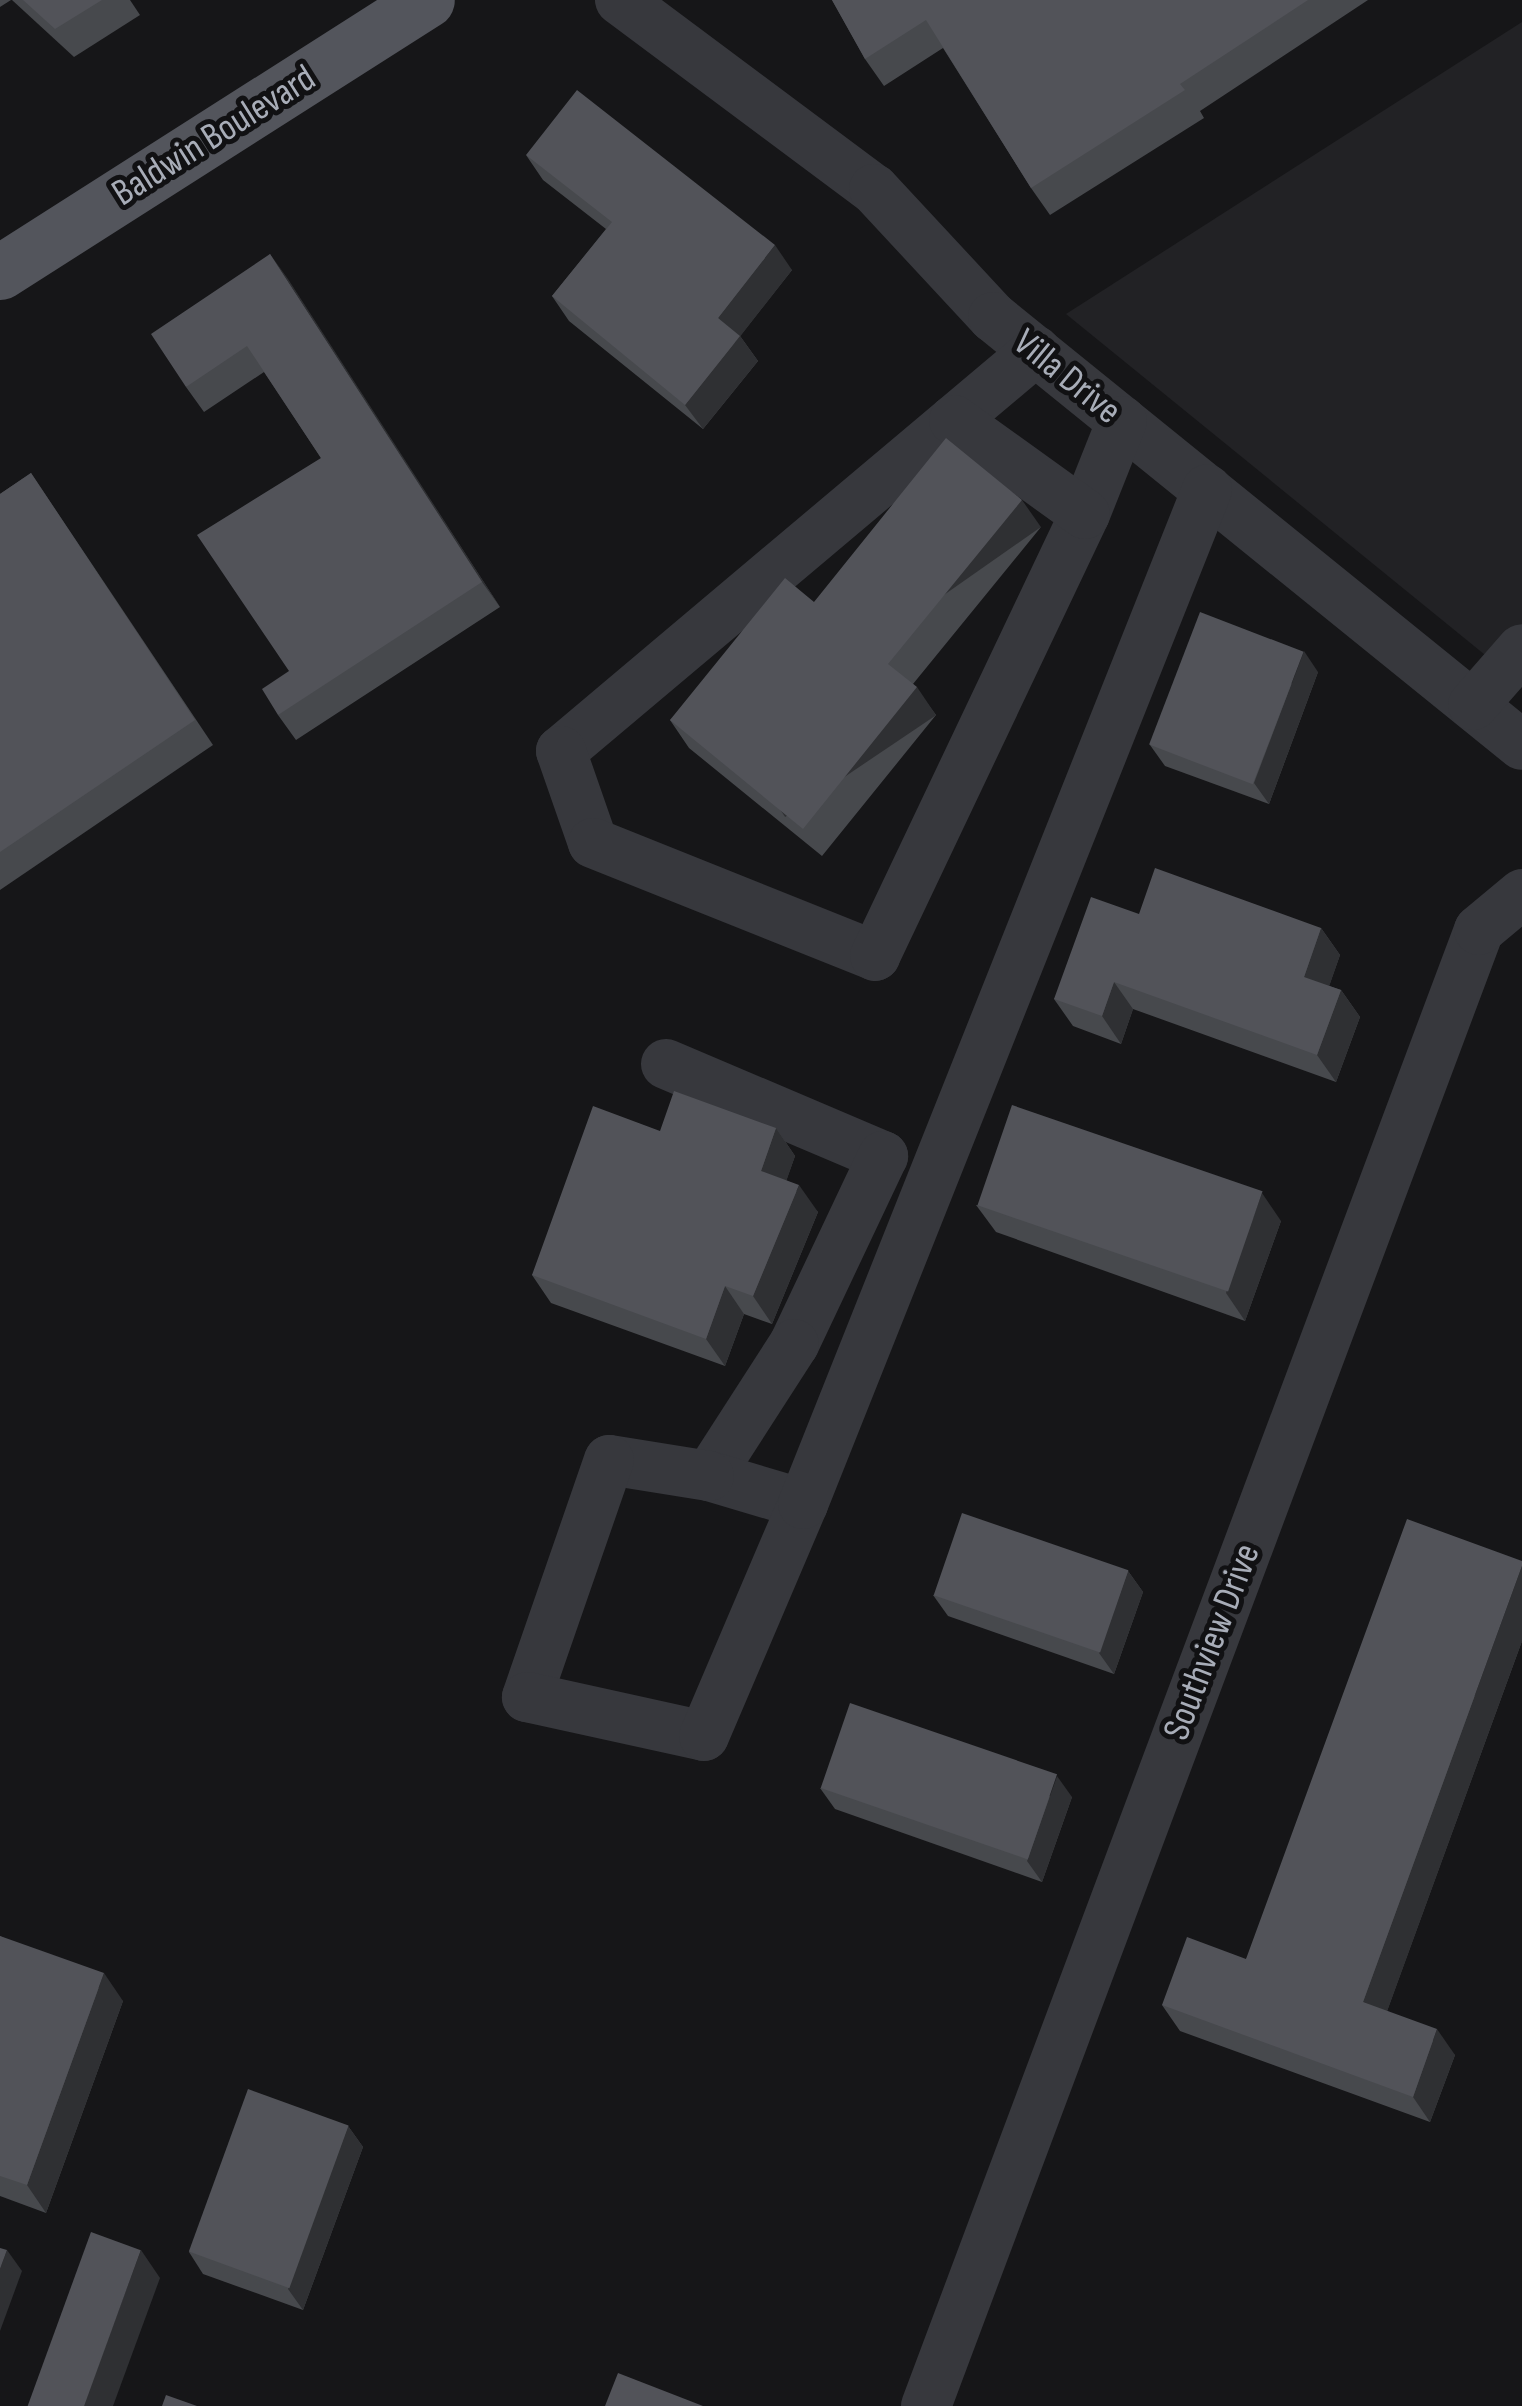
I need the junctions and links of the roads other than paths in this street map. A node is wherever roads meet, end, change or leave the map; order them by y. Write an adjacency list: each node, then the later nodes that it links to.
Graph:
1 (427, 0): 3 (main road, Baldwin Boulevard)
2 (620, 0): 4 (street, Villa Drive)
3 (0, 272)
4 (1036, 351): 5 (street); 6 (street, Villa Drive)
5 (954, 420): 8 (street); 8 (street)
6 (1122, 421): 7 (street, Villa Drive); 8 (street)
7 (1207, 490): 10 (street, Villa Drive); 15 (street)
8 (1085, 514)
9 (1522, 649): 10 (street)
10 (1473, 705): 11 (street, Villa Drive)
11 (1522, 745)
12 (1522, 894): 20 (street, Southview Drive)
13 (666, 1064): 14 (street)
14 (883, 1156): 15 (street); 16 (street)
15 (937, 1172): 17 (street)
16 (794, 1344): 17 (street); 18 (street)
17 (858, 1360): 19 (street)
18 (709, 1476): 19 (street); 19 (street)
19 (803, 1504)
20 (926, 2406)

